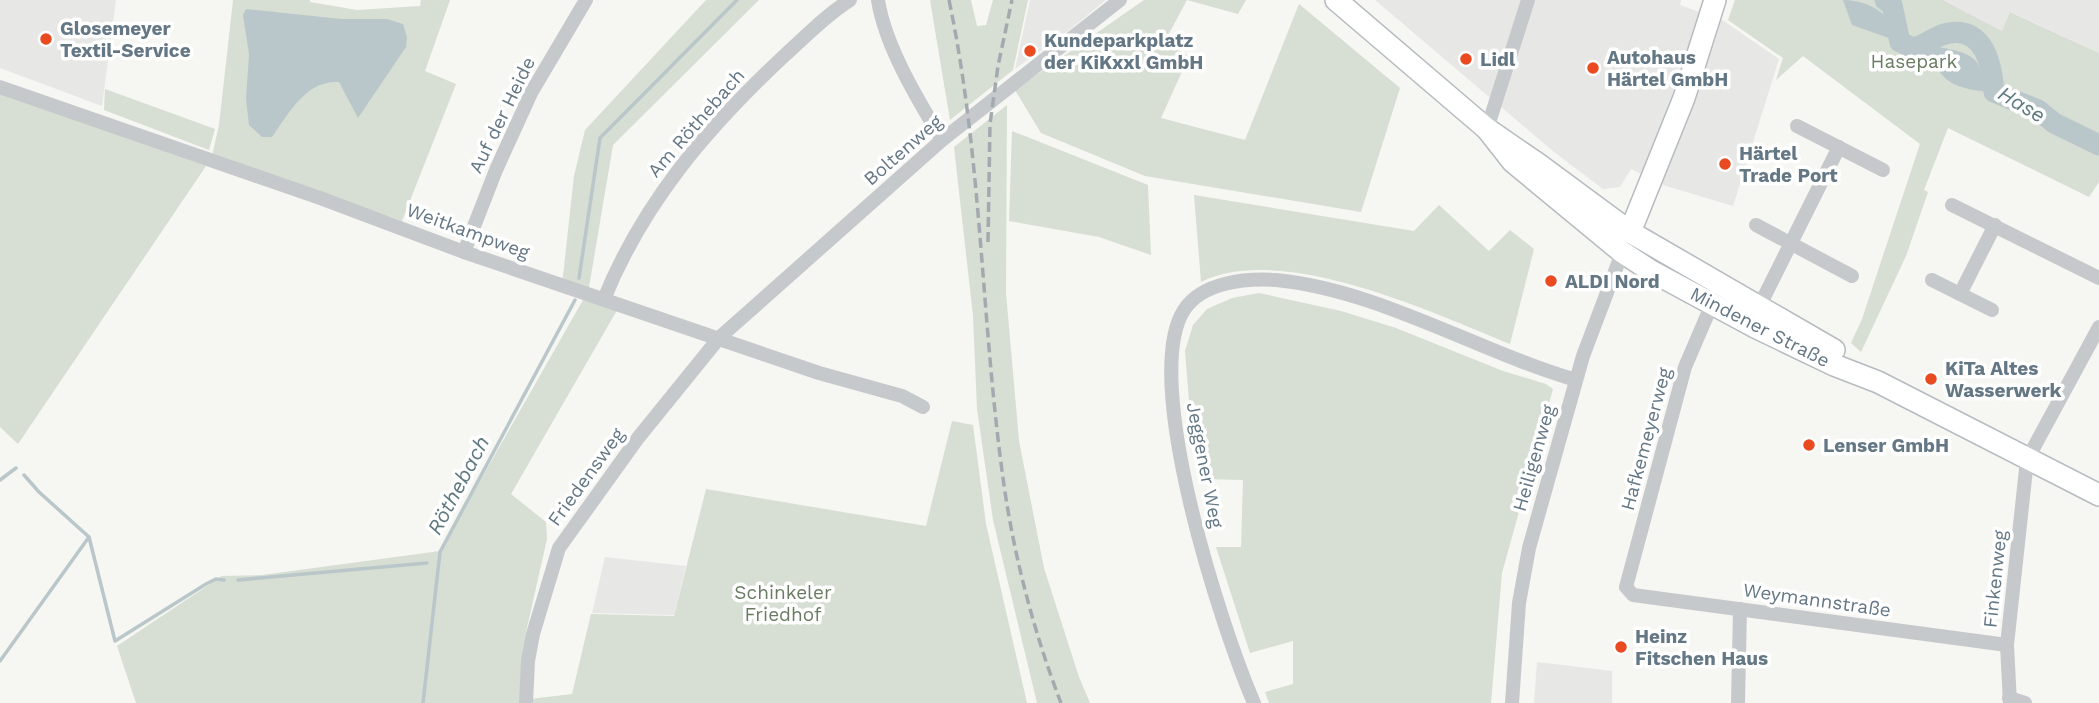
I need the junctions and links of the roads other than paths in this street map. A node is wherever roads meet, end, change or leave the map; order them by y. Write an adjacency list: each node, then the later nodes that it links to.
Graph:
1 (586, 0): 19 (street, Auf der Heide)
2 (850, 0): 24 (street, Am Röthebach)
3 (878, 0): 11 (street)
4 (1120, 0): 11 (street, Boltenweg)
5 (1336, 0): 10 (main road, Mindener Straße)
6 (1528, 0): 10 (street)
7 (1715, 0): 17 (main road)
8 (0, 87): 19 (street, Weitkampweg)
9 (1797, 126): 12 (street)
10 (1487, 129): 17 (main road, Mindener Straße)
11 (942, 140): 29 (street, Boltenweg)
12 (1839, 148): 13 (street); 18 (street)
13 (1884, 170)
14 (1952, 205): 16 (street)
15 (1756, 225): 18 (street)
16 (1995, 225): 21 (street); 23 (street)
17 (1626, 242): 25 (main road, Mindener Straße); 26 (main road, Mindener Straße); 30 (street, Heiligenweg)
18 (1791, 243): 20 (street); 25 (street)
19 (464, 252): 24 (street, Weitkampweg)
20 (1853, 276)
21 (2099, 278)
22 (1932, 280): 23 (street)
23 (1960, 294): 27 (street)
24 (604, 299): 29 (street, Weitkampweg)
25 (1759, 307): 26 (street); 31 (main road, Mindener Straße)
26 (1721, 309): 31 (main road, Mindener Straße); 35 (street, Hafkemeyerweg)
27 (1992, 310)
28 (2099, 327): 33 (street)
29 (719, 338): 32 (street, Weitkampweg); 39 (street, Friedensweg)
30 (1576, 380): 40 (street, Jeggener Weg); 41 (street, Heiligenweg)
31 (1878, 382): 33 (main road, Mindener Straße)
32 (923, 407)
33 (2027, 460): 34 (main road, Mindener Straße); 37 (street, Finkenweg)
34 (2099, 495)
35 (1626, 587): 36 (street, Weymannstraße)
36 (1740, 609): 37 (street, Weymannstraße); 42 (street)
37 (2007, 645): 38 (street, Finkenweg)
38 (2009, 701): 43 (street)
39 (526, 703)
40 (1254, 703)
41 (1512, 703)
42 (1738, 703)
43 (2025, 703)

